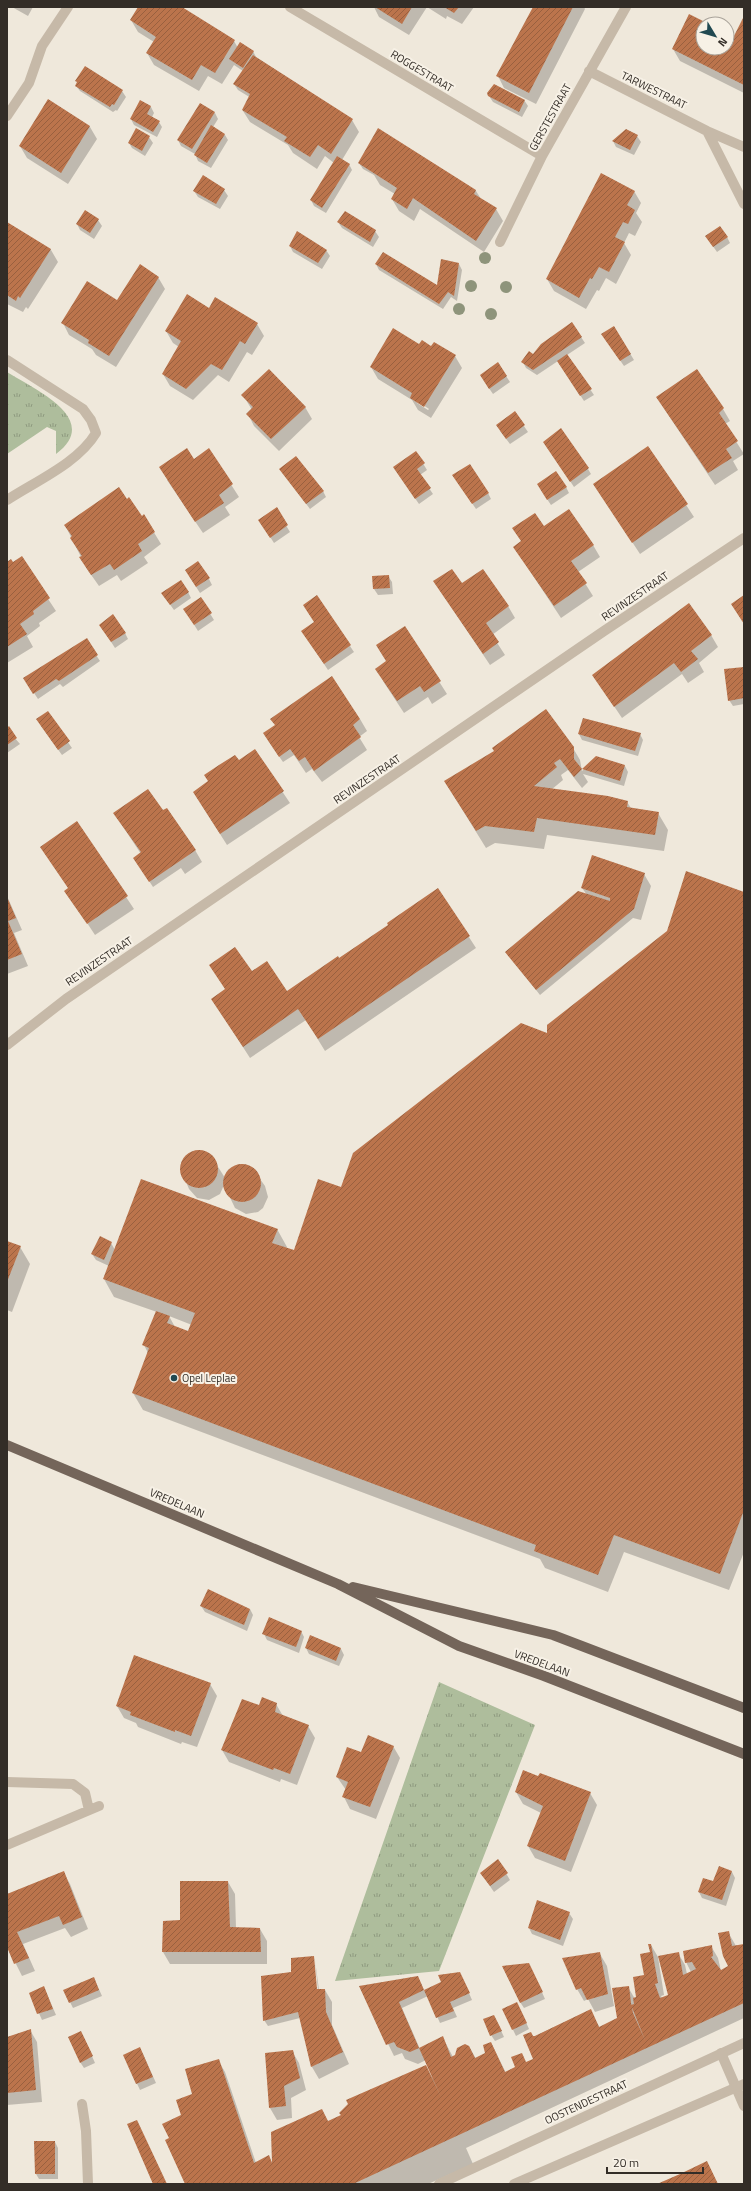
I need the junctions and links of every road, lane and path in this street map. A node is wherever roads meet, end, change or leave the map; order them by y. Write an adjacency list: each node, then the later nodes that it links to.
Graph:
1 (68, 7): 5 (street)
2 (290, 7): 8 (street, ROGGESTRAAT)
3 (626, 7): 4 (street, GERSTESTRAAT)
4 (589, 71): 6 (street, TARWESTRAAT); 8 (street, GERSTESTRAAT)
5 (7, 116)
6 (707, 131): 7 (street, TARWESTRAAT); 9 (street)
7 (744, 147)
8 (542, 156): 10 (street, GERSTESTRAAT)
9 (744, 204)
10 (500, 242)
11 (7, 360): 12 (street)
12 (7, 500)
13 (744, 538): 14 (street, REVINZESTRAAT)
14 (7, 1045)
15 (7, 1445): 16 (main road, VREDELAAN)
16 (338, 1584): 17 (main road, VREDELAAN); 18 (main road, VREDELAAN)
17 (744, 1708)
18 (744, 1754)
19 (7, 1782): 21 (street)
20 (99, 1806): 21 (street)
21 (89, 1810): 22 (street)
22 (7, 1844)
23 (744, 2043): 24 (street, OOSTENDESTRAAT)
24 (721, 2053): 25 (street); 29 (street, OOSTENDESTRAAT)
25 (740, 2086): 27 (street); 30 (street)
26 (82, 2104): 28 (street)
27 (744, 2106)
28 (88, 2184)
29 (439, 2184)
30 (514, 2184)

